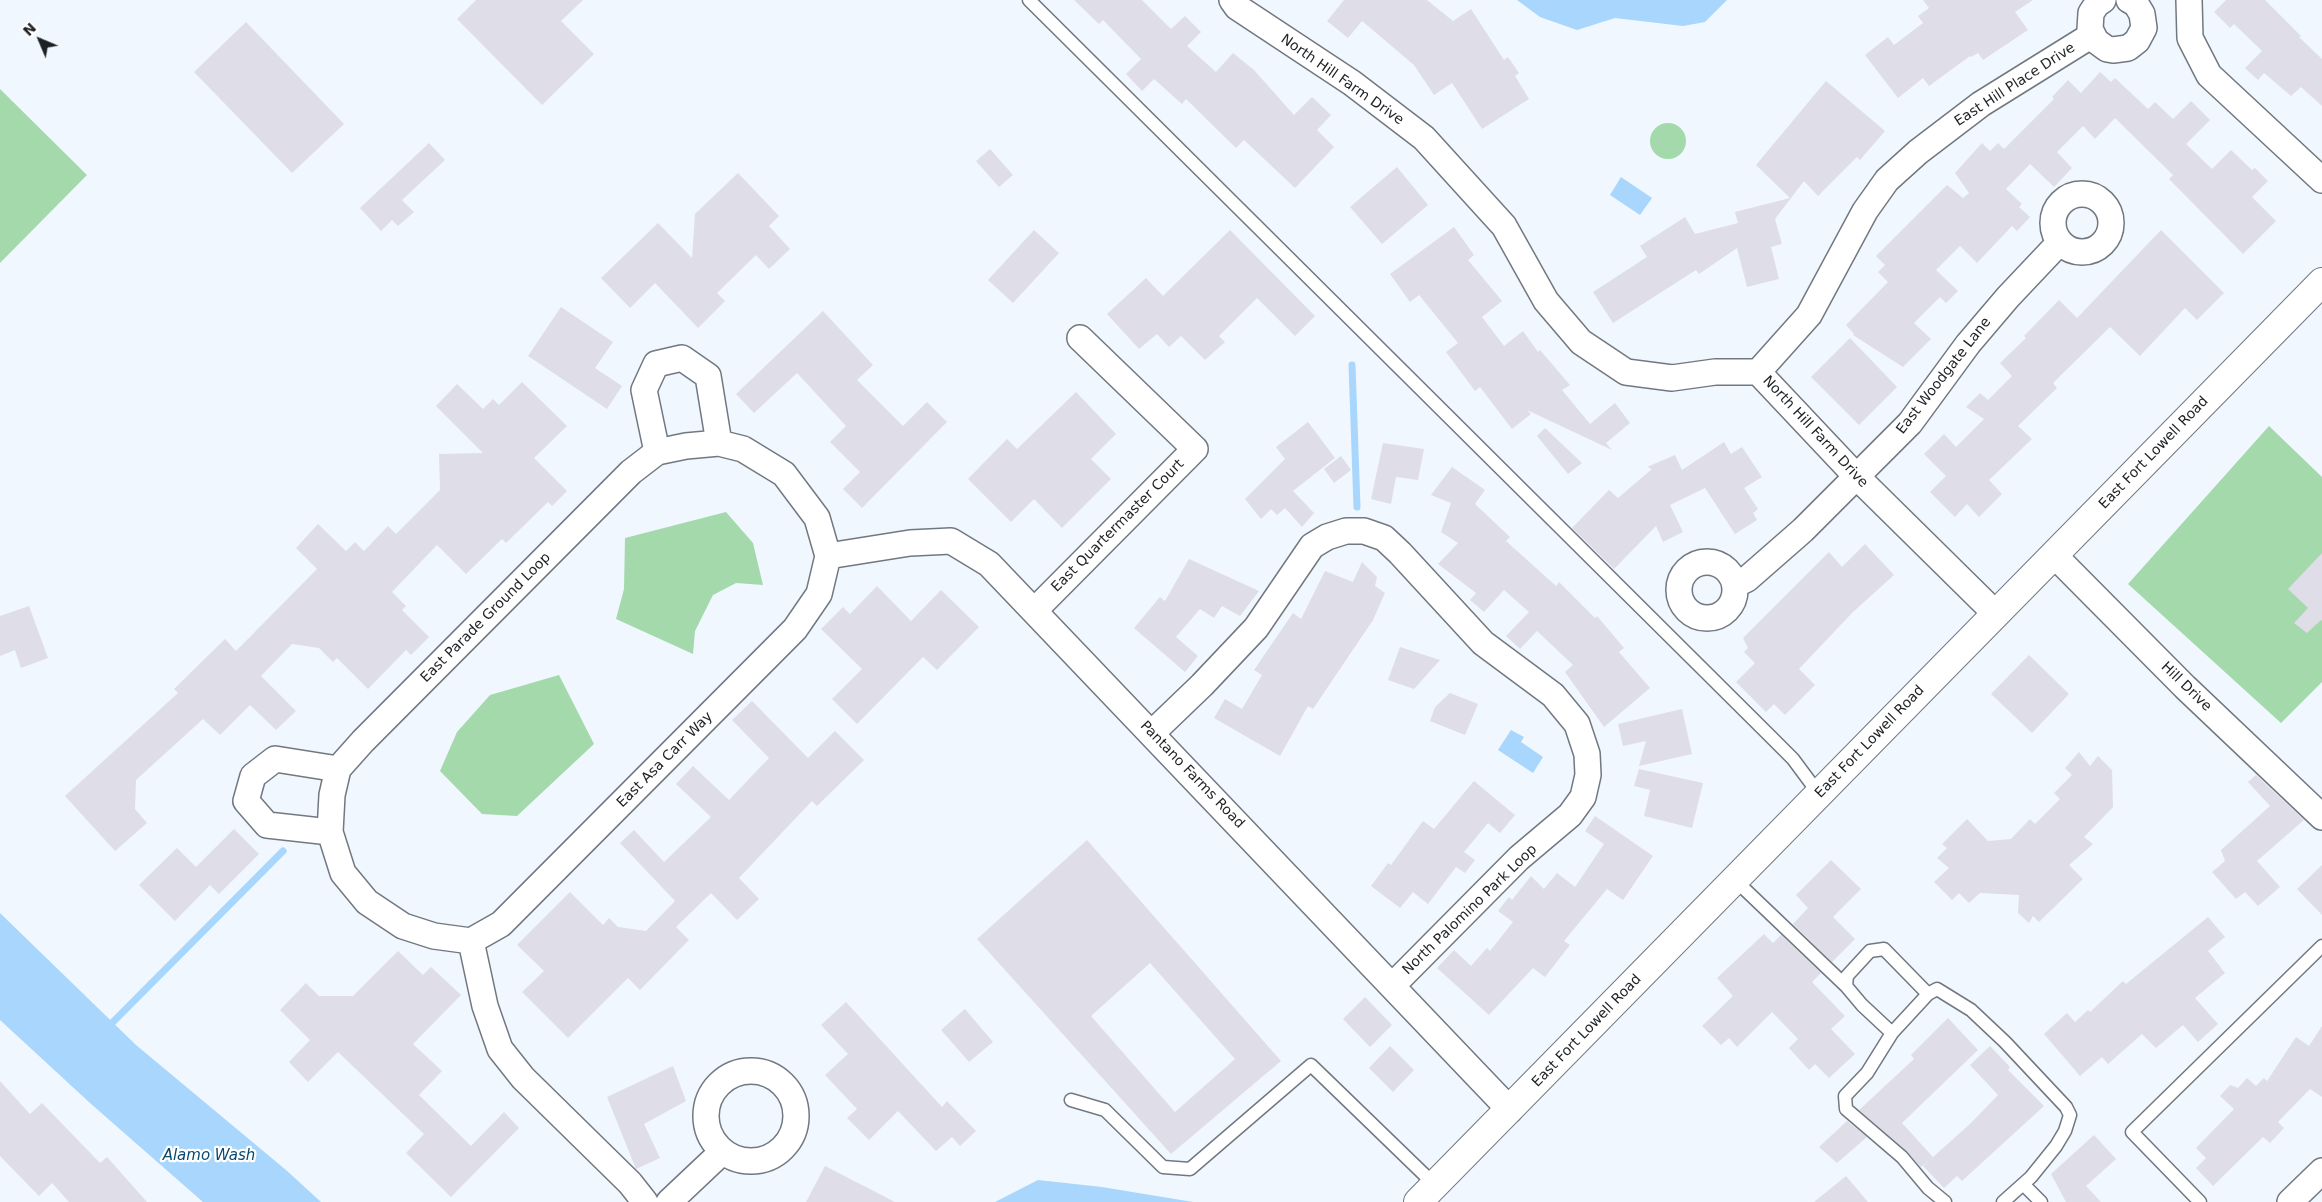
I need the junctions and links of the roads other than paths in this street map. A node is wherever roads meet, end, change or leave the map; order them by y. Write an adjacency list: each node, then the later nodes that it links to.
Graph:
1 (1029, 0): 22 (lane)
2 (1232, 0): 11 (street, North Hill Farm Drive)
3 (2103, 0): 6 (street)
4 (2129, 0): 6 (street)
5 (2189, 0): 7 (street)
6 (2092, 34): 11 (street, East Hill Place Drive)
7 (2322, 180)
8 (2060, 242): 14 (street, East Woodgate Lane)
9 (2322, 282): 15 (street, East Fort Lowell Road)
10 (1080, 338): 18 (street, East Quartermaster Court)
11 (1758, 372): 14 (street, North Hill Farm Drive)
12 (719, 443): 13 (street, East Parade Ground Loop); 13 (street); 16 (street, East Parade Ground Loop)
13 (657, 452): 21 (street, East Parade Ground Loop)
14 (1856, 476): 17 (street, East Woodgate Lane); 19 (street, North Hill Farm Drive)
15 (2054, 555): 19 (street, East Fort Lowell Road); 23 (street, Hill Drive)
16 (828, 556): 18 (street, Pantano Farms Road); 26 (street, East Asa Carr Way)
17 (1735, 585)
18 (1035, 610): 20 (street, Pantano Farms Road)
19 (1996, 614): 22 (street, East Fort Lowell Road)
20 (1152, 733): 28 (street, Pantano Farms Road); 28 (street, North Palomino Park Loop)
21 (338, 769): 24 (street); 24 (street)
22 (1819, 794): 25 (street, East Fort Lowell Road)
23 (2322, 816)
24 (330, 832): 26 (street)
25 (1735, 880): 29 (lane); 33 (street, East Fort Lowell Road)
26 (471, 941): 38 (street)
27 (2322, 946): 43 (lane)
28 (1393, 985): 33 (street, Pantano Farms Road)
29 (1846, 986): 30 (lane); 31 (lane)
30 (1928, 994): 31 (lane); 36 (lane)
31 (1892, 1033): 40 (lane)
32 (1071, 1100): 37 (lane)
33 (1510, 1110): 37 (street, East Fort Lowell Road)
34 (722, 1152): 39 (street)
35 (2322, 1171): 44 (street)
36 (2023, 1184): 41 (lane); 42 (lane)
37 (1427, 1194)
38 (645, 1202)
39 (669, 1202)
40 (1945, 1202)
41 (2003, 1202)
42 (2041, 1202)
43 (2200, 1202)
44 (2290, 1202)

